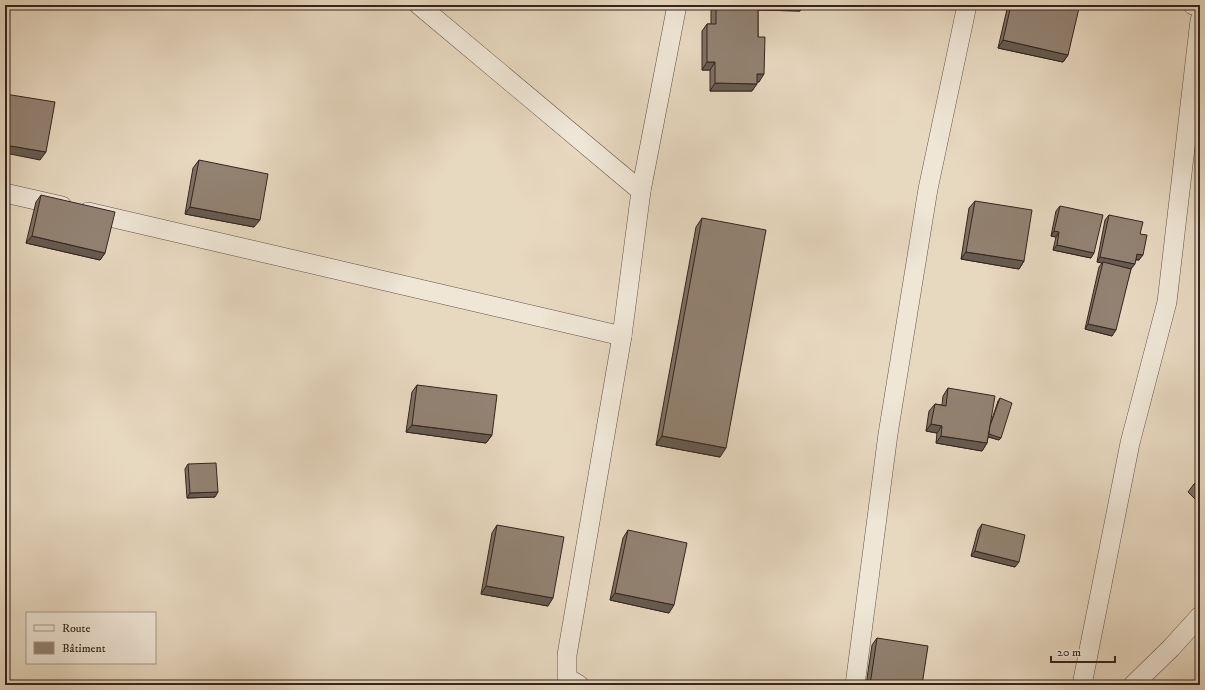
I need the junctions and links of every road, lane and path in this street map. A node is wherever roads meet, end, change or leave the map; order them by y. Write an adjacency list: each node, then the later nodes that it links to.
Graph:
1 (419, 5): 7 (street)
2 (677, 5): 7 (street)
3 (967, 5): 12 (street)
4 (1193, 5): 5 (street)
5 (1200, 6)
6 (1200, 20): 13 (street)
7 (641, 191): 9 (street)
8 (5, 192): 9 (street)
9 (622, 336): 11 (street)
10 (1200, 616): 14 (street)
11 (578, 685)
12 (855, 685)
13 (1082, 685)
14 (1132, 685)

